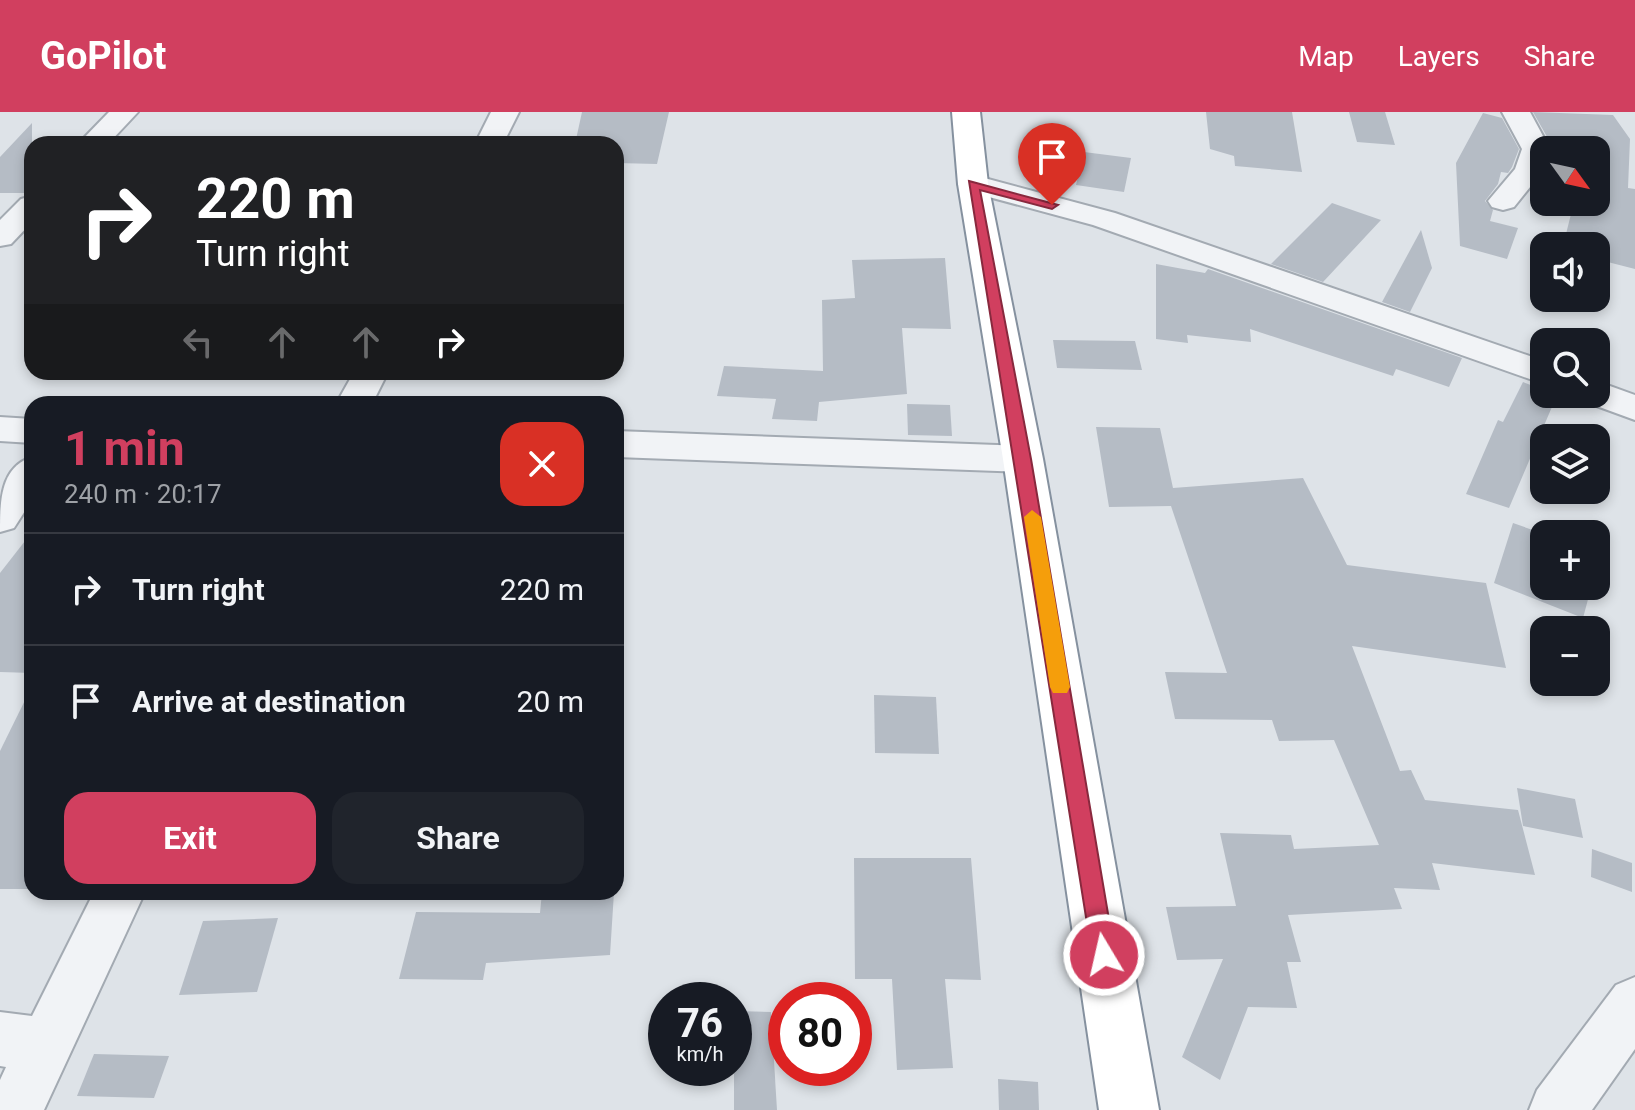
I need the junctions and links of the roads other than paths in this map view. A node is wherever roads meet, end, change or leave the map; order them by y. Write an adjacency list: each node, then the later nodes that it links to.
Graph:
1 (124, 112): 5 (street)
2 (505, 112): 6 (street)
3 (966, 112): 7 (highway)
4 (1516, 112): 8 (street)
5 (100, 136)
6 (493, 136)
7 (973, 184): 11 (street); 17 (highway)
8 (1503, 201)
9 (24, 213): 10 (street)
10 (0, 237)
11 (1530, 368)
12 (1610, 398): 13 (street)
13 (1635, 408)
14 (0, 429): 15 (street)
15 (24, 430)
16 (624, 444): 17 (street)
17 (1023, 459): 24 (highway)
18 (24, 482): 19 (street)
19 (0, 518)
20 (115, 900): 22 (street)
21 (1635, 1004): 25 (street)
22 (24, 1042): 23 (street)
23 (15, 1110)
24 (1129, 1110)
25 (1557, 1110)

